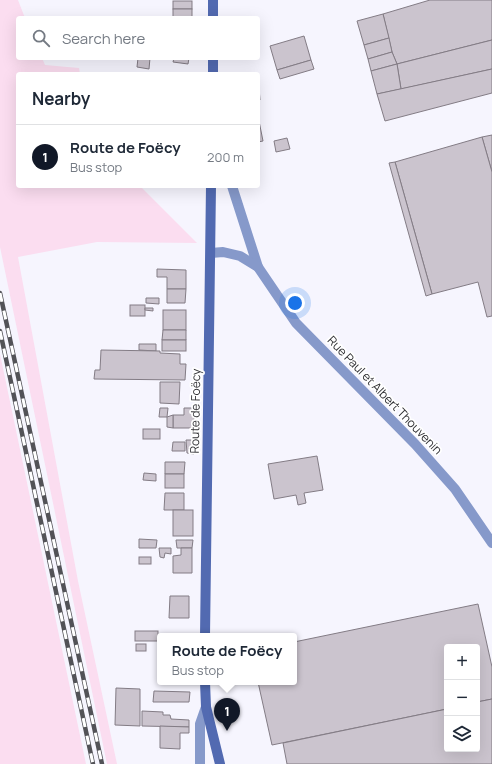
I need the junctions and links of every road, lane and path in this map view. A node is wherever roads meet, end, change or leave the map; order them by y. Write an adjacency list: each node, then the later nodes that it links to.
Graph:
1 (214, 0): 2 (street)
2 (213, 16)
3 (213, 60): 4 (street)
4 (212, 72)
5 (211, 188): 7 (street, Route de Foëcy)
6 (233, 188): 8 (street, Rue Paul et Albert Thouvenin)
7 (211, 253): 8 (street, Rue Paul et Albert Thouvenin); 10 (street, Route de Foëcy)
8 (258, 267): 9 (street, Rue Paul et Albert Thouvenin)
9 (492, 543)
10 (205, 633)
11 (205, 685): 12 (street)
12 (206, 707): 13 (street); 14 (street)
13 (200, 764)
14 (220, 764)

